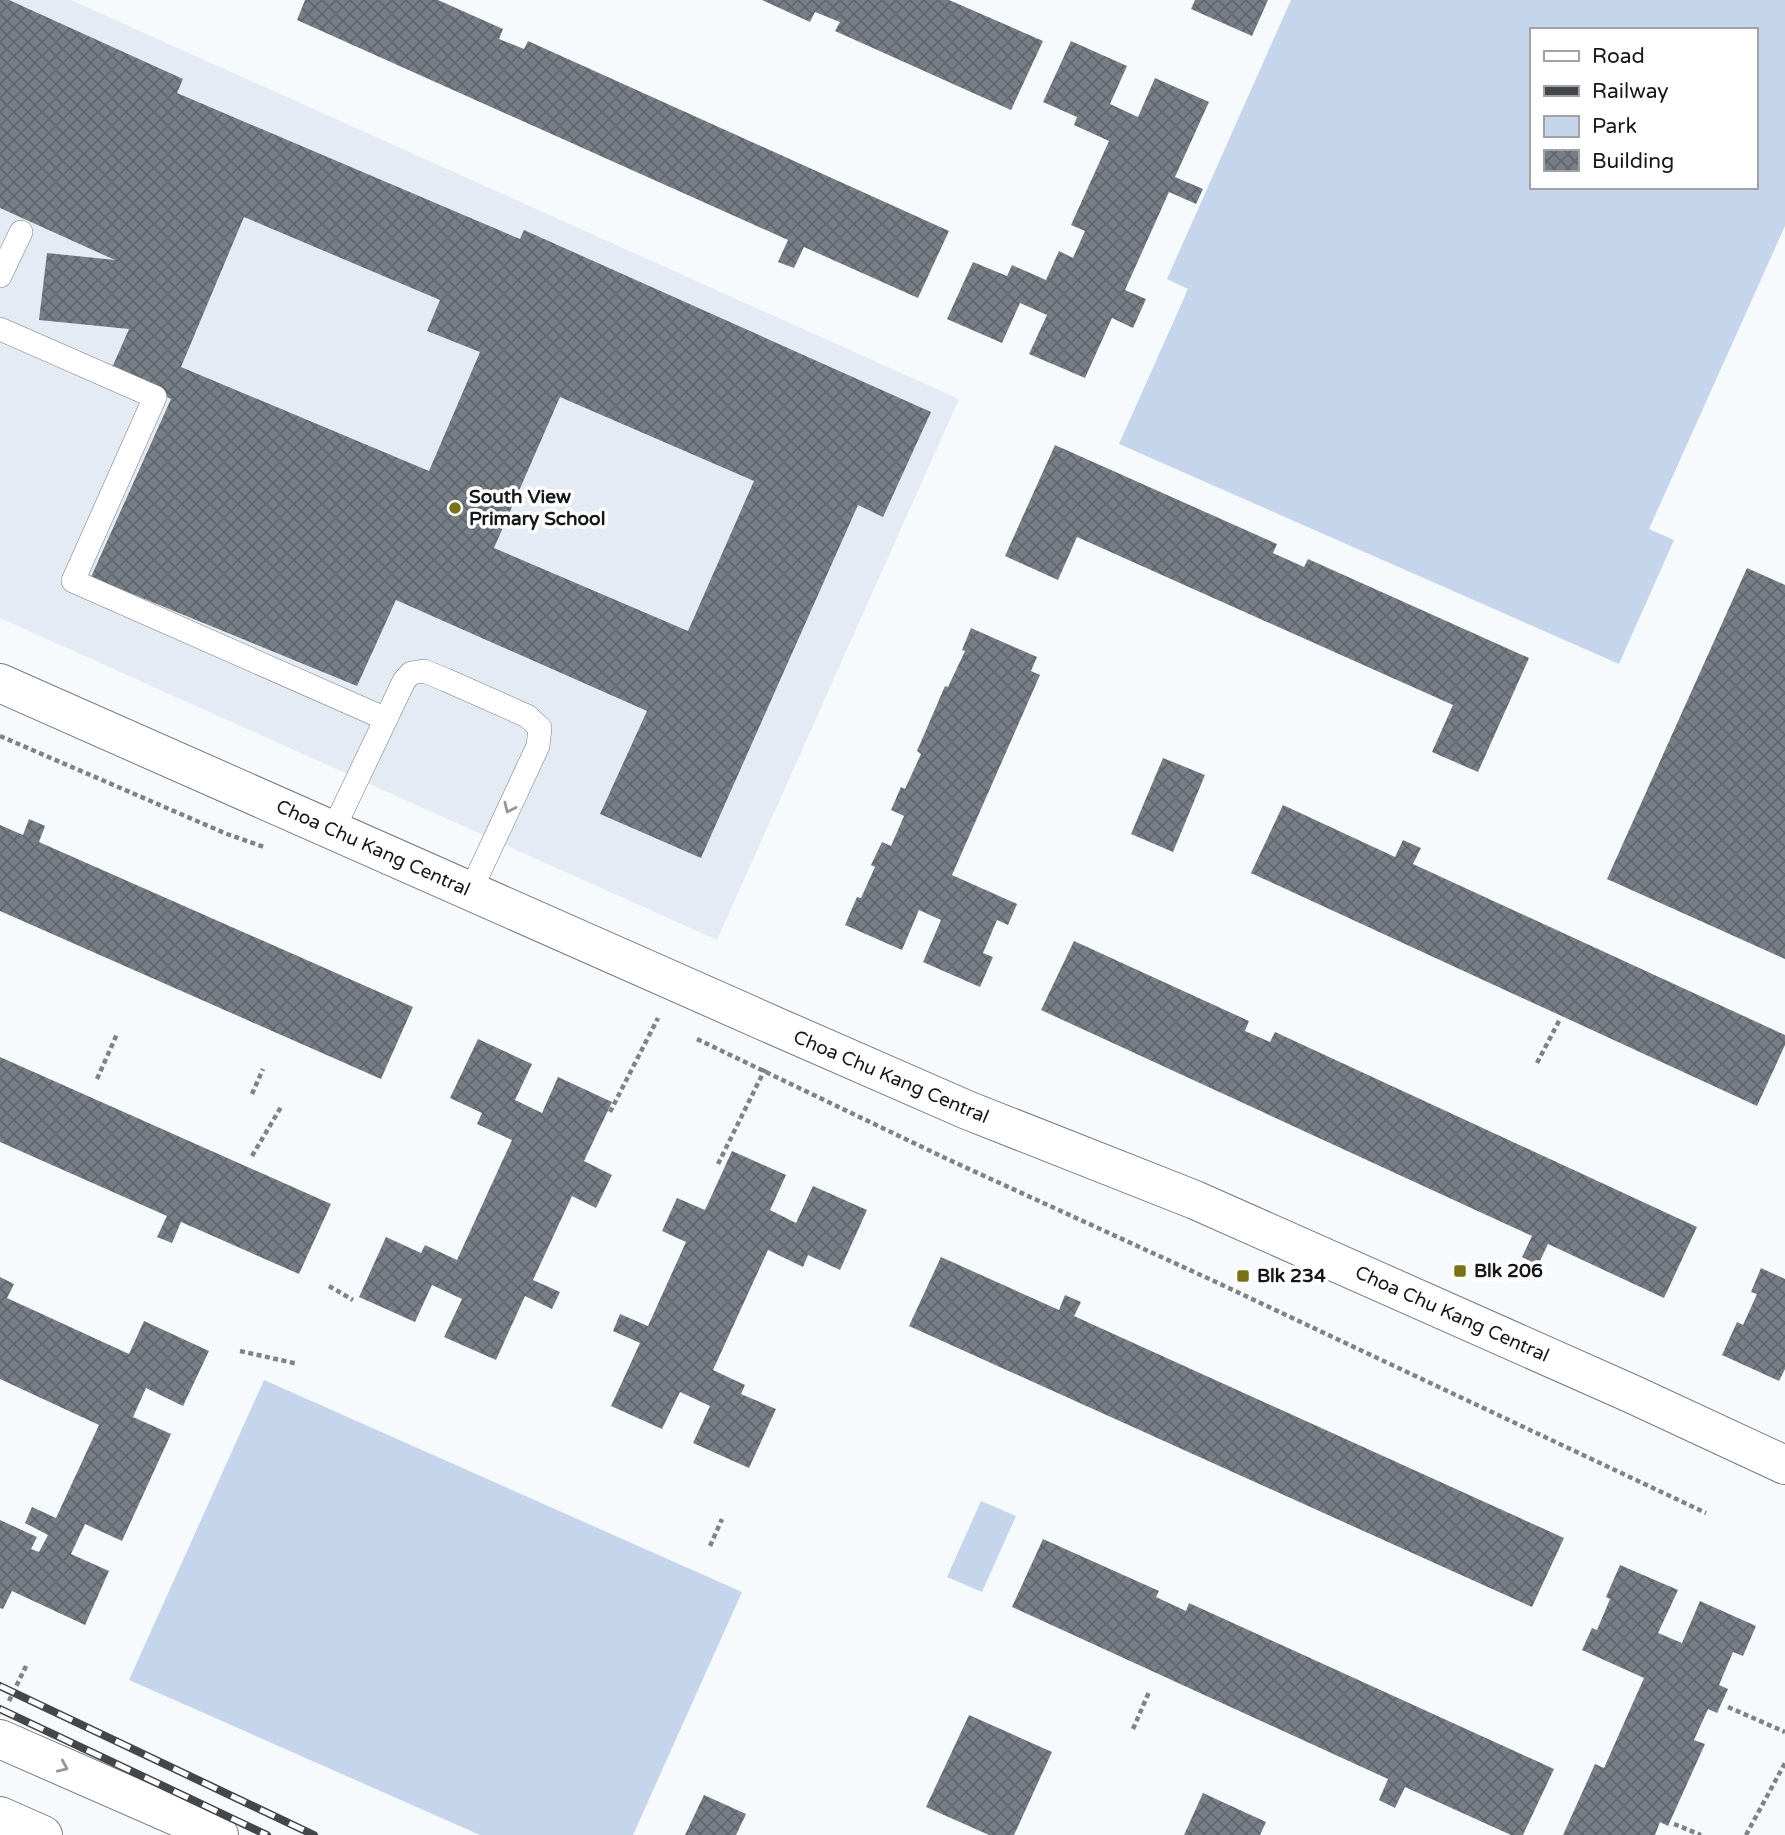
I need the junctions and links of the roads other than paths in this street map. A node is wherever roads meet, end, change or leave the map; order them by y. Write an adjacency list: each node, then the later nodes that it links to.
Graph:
1 (21, 232): 2 (lane)
2 (0, 276)
3 (0, 329): 5 (lane)
4 (0, 683): 6 (street, Choa Chu Kang Central)
5 (386, 719): 6 (lane); 7 (lane, one-way to 7)
6 (333, 830): 7 (street, Choa Chu Kang Central)
7 (470, 892): 8 (street, Choa Chu Kang Central)
8 (1785, 1465)
9 (0, 1740): 12 (street, one-way to 12)
10 (0, 1816): 11 (street)
11 (43, 1835)
12 (219, 1835)

